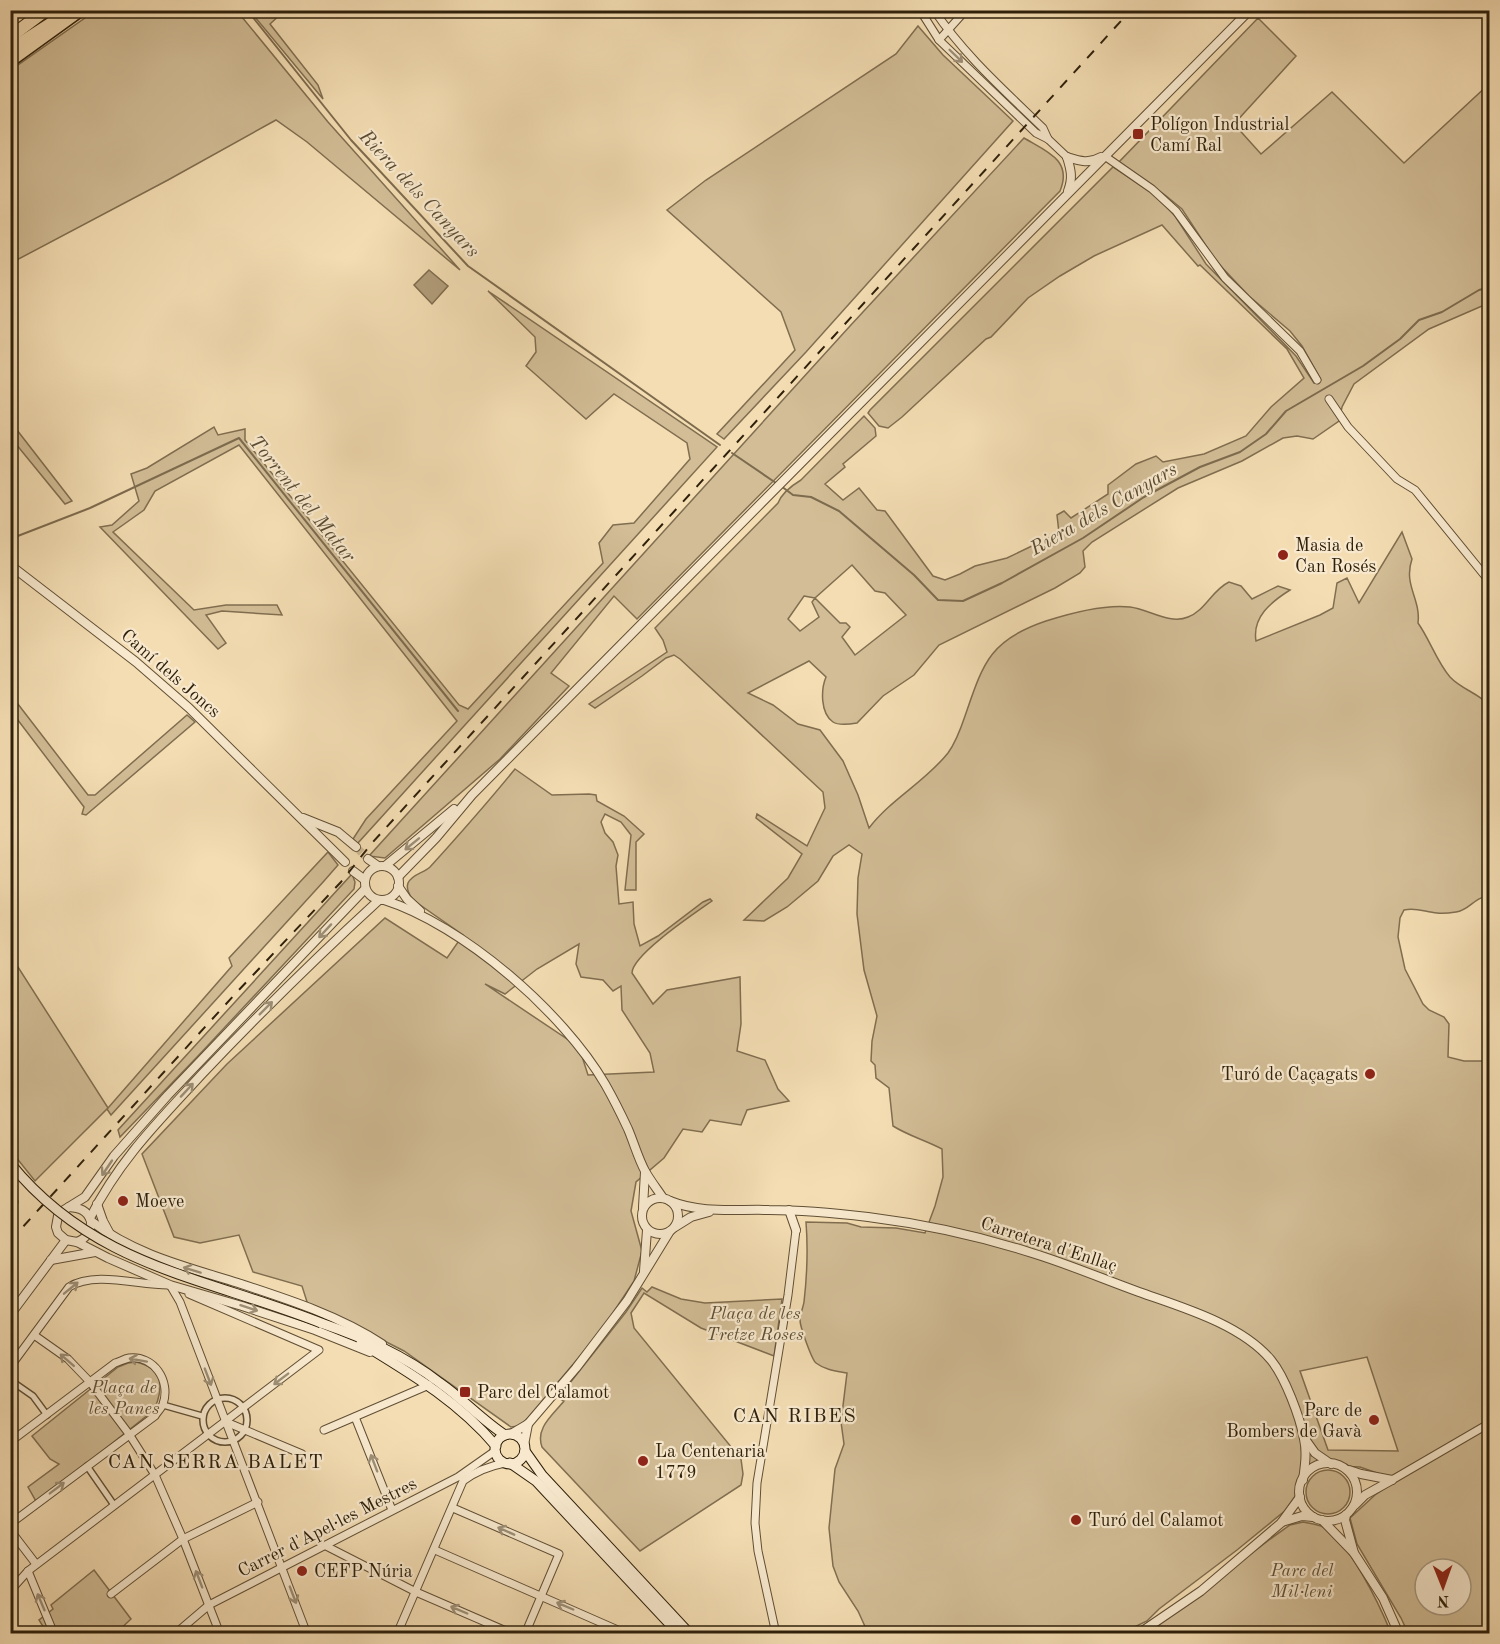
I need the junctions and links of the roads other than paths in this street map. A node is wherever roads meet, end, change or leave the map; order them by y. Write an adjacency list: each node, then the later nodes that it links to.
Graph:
1 (17, 10): 9 (highway)
2 (46, 10): 11 (highway)
3 (72, 10): 13 (highway)
4 (82, 10): 14 (highway)
5 (920, 10): 12 (street)
6 (934, 10): 10 (street)
7 (966, 10): 10 (street)
8 (1250, 10): 16 (street)
9 (11, 12)
10 (948, 31): 12 (street); 15 (street)
11 (10, 37)
12 (939, 39): 15 (street, one-way to 15)
13 (10, 50)
14 (10, 62)
15 (1048, 139): 17 (street)
16 (1108, 154): 17 (street); 18 (street); 19 (street)
17 (1067, 157): 18 (street)
18 (1067, 194): 23 (street)
19 (1317, 380)
20 (1329, 399): 22 (street)
21 (10, 565): 24 (street, Camí dels Joncs)
22 (1490, 582)
23 (472, 795): 30 (street, one-way to 30); 32 (street)
24 (300, 817): 25 (street, Camí dels Joncs); 26 (street, Camí dels Joncs)
25 (315, 832): 26 (street); 29 (street, Camí dels Joncs)
26 (338, 832): 27 (street, Camí dels Joncs)
27 (356, 847)
28 (368, 859): 30 (street)
29 (345, 862)
30 (381, 866): 32 (street); 33 (street)
31 (353, 871): 33 (street)
32 (398, 882): 34 (street); 35 (street)
33 (365, 885): 34 (street); 41 (street, one-way to 41)
34 (381, 900): 35 (street); 40 (street, one-way to 34)
35 (432, 921): 37 (street)
36 (10, 1162): 63 (main road, bridge)
37 (645, 1171): 39 (street); 42 (street)
38 (10, 1190): 46 (street)
39 (667, 1199): 42 (street); 44 (street, Carretera d'Enllaç); 48 (street)
40 (97, 1204): 47 (street); 51 (street)
41 (69, 1207): 47 (street); 52 (street)
42 (643, 1207): 49 (street)
43 (789, 1210): 44 (street, Carretera d'Enllaç); 45 (street, Carretera d'Enllaç); 50 (street)
44 (713, 1211): 48 (street, Carretera d'Enllaç)
45 (805, 1211): 50 (street); 82 (street, Carretera d'Enllaç)
46 (10, 1212)
47 (91, 1220): 51 (street); 53 (street)
48 (672, 1229): 49 (street); 57 (street)
49 (647, 1230): 57 (street)
50 (796, 1230): 128 (street)
51 (111, 1234): 55 (street)
52 (66, 1240): 53 (street); 56 (street)
53 (77, 1242): 54 (street)
54 (96, 1252): 56 (street); 58 (street)
55 (148, 1255): 58 (street); 63 (street, one-way to 55)
56 (51, 1260): 61 (street)
57 (644, 1272): 76 (street)
58 (143, 1274): 59 (street); 60 (street)
59 (132, 1283): 60 (street); 62 (street, one-way to 59)
60 (170, 1284): 63 (street, one-way to 63); 68 (street, one-way to 68); 70 (street, one-way to 70)
61 (10, 1315)
62 (34, 1335): 64 (street); 66 (street, one-way to 62)
63 (392, 1356): 67 (main road); 81 (main road)
64 (10, 1367)
65 (10, 1380): 71 (street)
66 (90, 1382): 69 (street, one-way to 66); 71 (street); 79 (street)
67 (429, 1385): 73 (street); 85 (main road)
68 (216, 1399): 70 (street); 72 (street); 74 (street)
69 (163, 1405): 72 (street); 79 (street)
70 (243, 1408): 74 (street); 77 (street)
71 (47, 1415): 83 (street)
72 (202, 1416): 80 (street)
73 (356, 1417): 78 (street); 100 (street, one-way to 73)
74 (226, 1422): 77 (street); 80 (street); 84 (street)
75 (1490, 1423): 95 (street)
76 (528, 1424): 81 (street); 86 (street)
77 (246, 1430): 84 (street); 87 (street)
78 (324, 1430)
79 (129, 1434): 90 (street); 92 (street)
80 (208, 1435): 84 (street); 92 (street)
81 (508, 1435): 85 (main road); 86 (main road)
82 (1304, 1439): 89 (street, Carretera d'Enllaç); 94 (street, Carretera d'Enllaç)
83 (10, 1442)
84 (234, 1442): 97 (street)
85 (496, 1448): 88 (main road); 93 (street, Carrer d'Apel·les Mestres)
86 (524, 1448): 88 (main road); 127 (main road)
87 (302, 1454)
88 (508, 1463): 93 (street); 126 (main road)
89 (1331, 1464): 91 (street); 94 (street)
90 (87, 1466): 98 (street); 104 (street, one-way to 90)
91 (1345, 1469): 95 (street); 101 (street)
92 (155, 1474): 98 (street); 106 (street)
93 (461, 1479): 99 (street); 100 (street, Carrer d'Apel·les Mestres)
94 (1303, 1480): 96 (street)
95 (1392, 1480): 101 (street)
96 (1300, 1497): 102 (street); 103 (street)
97 (258, 1502): 106 (street); 111 (street)
98 (114, 1505): 110 (street)
99 (453, 1508): 108 (street); 116 (street, one-way to 99)
100 (392, 1510): 107 (street, Carrer d'Apel·les Mestres)
101 (1350, 1511): 102 (street); 109 (street)
102 (1318, 1519): 103 (street); 109 (street)
103 (1281, 1523): 129 (street)
104 (10, 1524)
105 (10, 1530): 110 (street)
106 (183, 1539): 115 (street); 117 (street, one-way to 106)
107 (326, 1546): 111 (street, Carrer d'Apel·les Mestres); 114 (street)
108 (435, 1550): 114 (street); 116 (street)
109 (1354, 1553): 130 (street)
110 (36, 1564): 112 (street)
111 (282, 1567): 117 (street, Carrer d'Apel·les Mestres); 121 (street, one-way to 121)
112 (28, 1571): 113 (street); 118 (street, one-way to 112)
113 (10, 1591)
114 (416, 1592): 122 (street); 123 (street, one-way to 114)
115 (111, 1594)
116 (541, 1596): 124 (street); 125 (street, one-way to 116)
117 (209, 1605): 119 (street, Carrer d'Apel·les Mestres); 120 (street)
118 (54, 1634)
119 (175, 1634)
120 (220, 1634)
121 (307, 1634)
122 (397, 1634)
123 (513, 1634)
124 (525, 1634)
125 (627, 1634)
126 (679, 1634)
127 (690, 1634)
128 (776, 1634)
129 (1138, 1634)
130 (1398, 1634)

